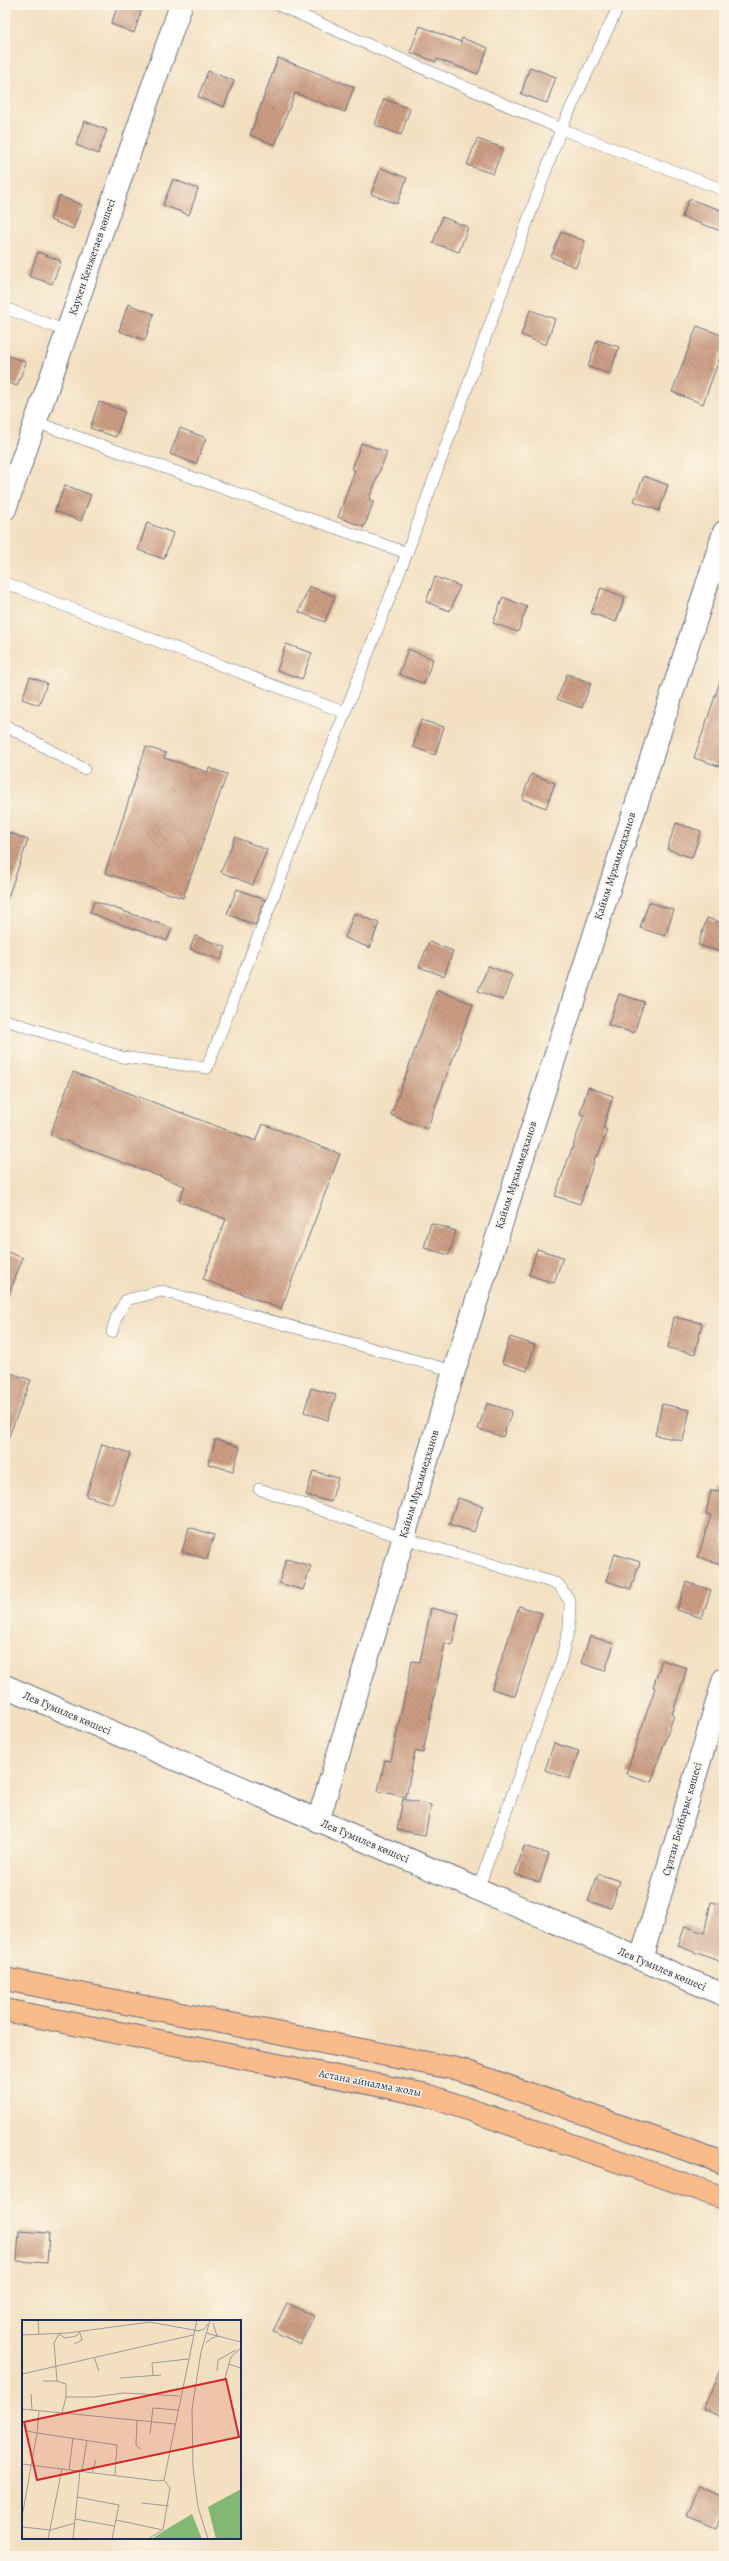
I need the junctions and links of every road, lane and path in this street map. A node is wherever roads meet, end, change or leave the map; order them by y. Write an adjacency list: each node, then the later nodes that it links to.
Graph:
1 (181, 5): 7 (street, Каукен Кенжетаев көшесі)
2 (278, 5): 4 (lane)
3 (619, 5): 4 (lane)
4 (561, 129): 5 (lane); 11 (lane)
5 (724, 190)
6 (5, 308): 7 (lane)
7 (66, 331): 8 (street, Каукен Кенжетаев көшесі)
8 (35, 422): 9 (street, Каукен Кенжетаев көшесі); 11 (lane)
9 (5, 509)
10 (724, 532): 18 (street, Қайым Мұхаммедханов)
11 (407, 554): 13 (lane)
12 (5, 583): 13 (lane)
13 (346, 713): 16 (lane)
14 (5, 725): 15 (lane)
15 (84, 769)
16 (5, 1020)
17 (112, 1332): 18 (lane)
18 (454, 1371): 20 (street, Қайым Мұхаммедханов)
19 (259, 1489): 20 (lane)
20 (403, 1538): 23 (street, Қайым Мұхаммедханов); 24 (lane)
21 (724, 1679): 25 (street, Сұлтан Бейбарыс көшесі)
22 (5, 1686): 23 (street, Лев Гумилев көшесі)
23 (318, 1821): 24 (street, Лев Гумилев көшесі)
24 (478, 1889): 25 (street, Лев Гумилев көшесі)
25 (641, 1959): 27 (street, Лев Гумилев көшесі)
26 (5, 1979): 29 (highway)
27 (724, 1995)
28 (5, 2010): 30 (highway, Астана айналма жолы)
29 (724, 2163)
30 (724, 2198)

